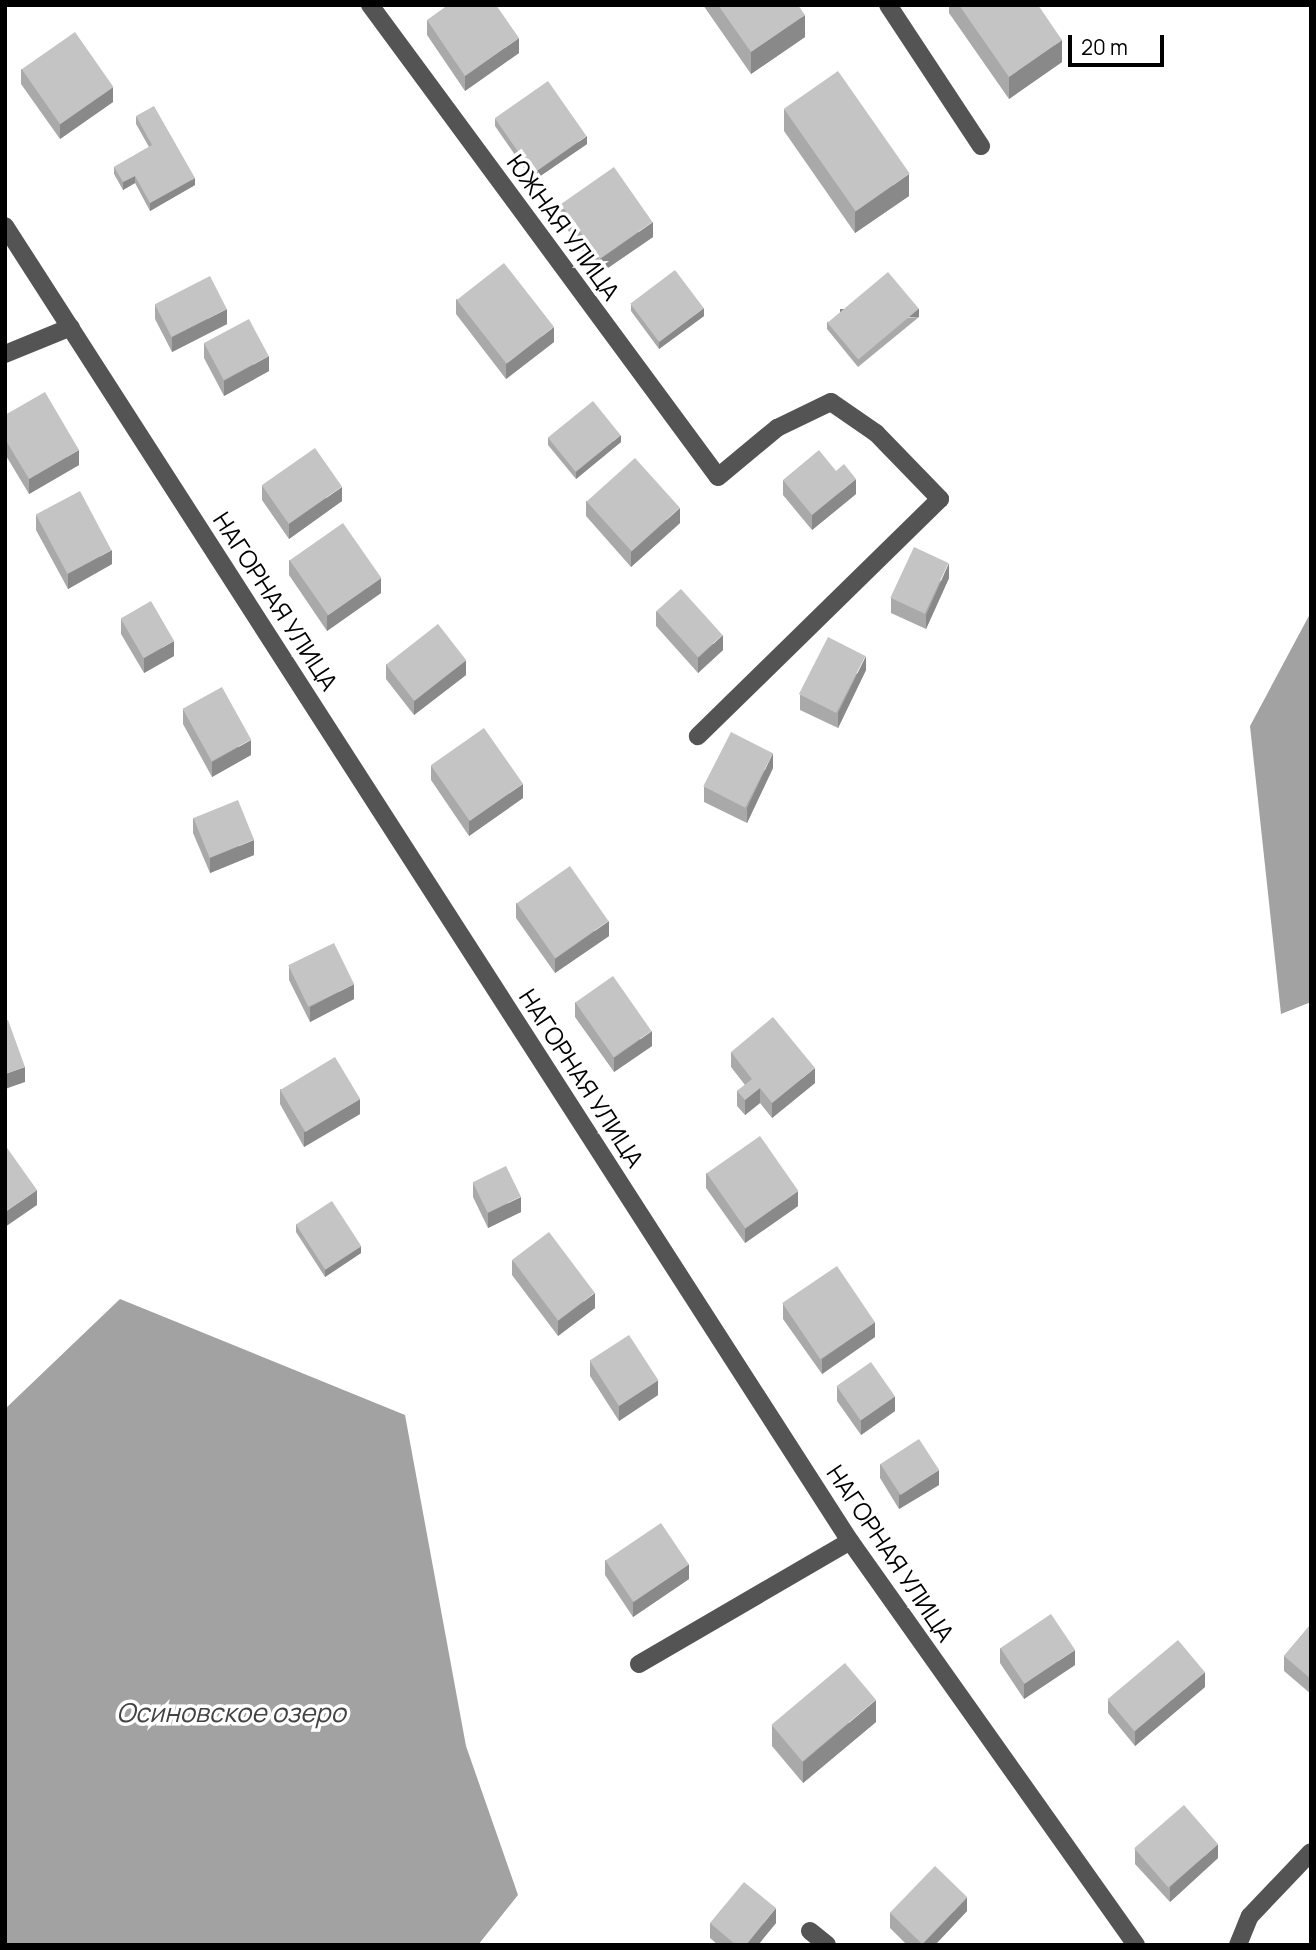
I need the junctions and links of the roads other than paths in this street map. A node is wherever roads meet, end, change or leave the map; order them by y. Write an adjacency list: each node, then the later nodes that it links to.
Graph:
1 (370, 5): 7 (street, ЮЖНАЯ УЛИЦА)
2 (888, 5): 3 (street)
3 (981, 146)
4 (5, 226): 5 (street, НАГОРНАЯ УЛИЦА)
5 (71, 327): 6 (street); 8 (street, НАГОРНАЯ УЛИЦА)
6 (5, 354)
7 (698, 736)
8 (850, 1541): 9 (street); 13 (street, НАГОРНАЯ УЛИЦА)
9 (639, 1664)
10 (1311, 1852): 14 (street)
11 (810, 1931): 12 (street)
12 (827, 1945)
13 (1136, 1945)
14 (1238, 1945)

